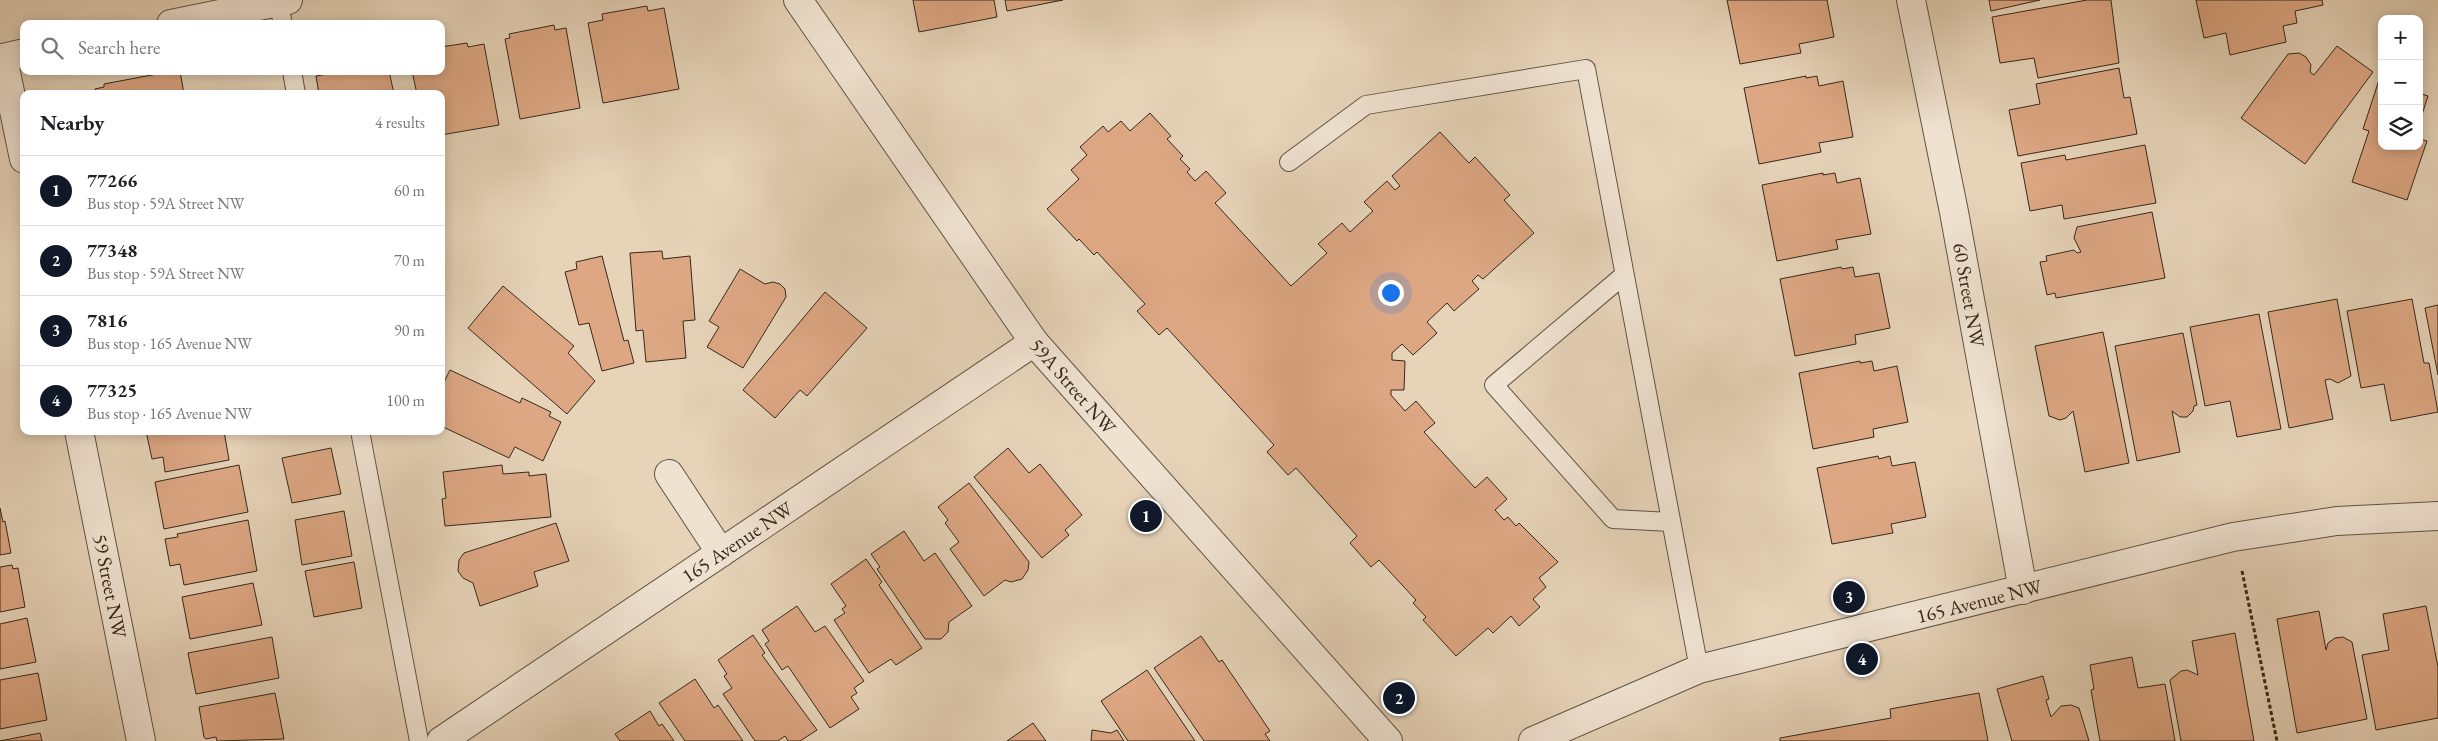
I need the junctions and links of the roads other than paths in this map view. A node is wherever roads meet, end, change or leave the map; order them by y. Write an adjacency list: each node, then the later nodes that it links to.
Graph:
1 (798, 0): 11 (street, 59A Street NW)
2 (1911, 0): 18 (street, 60 Street NW)
3 (283, 9): 4 (street)
4 (201, 20)
5 (14, 55): 8 (street)
6 (293, 75): 7 (lane)
7 (295, 90)
8 (20, 117)
9 (1289, 162): 10 (lane)
10 (1624, 276): 16 (lane); 16 (lane)
11 (1034, 342): 17 (street, 165 Avenue NW); 23 (street, 59A Street NW)
12 (79, 435): 20 (street, 59 Street NW)
13 (361, 435): 21 (lane)
14 (669, 474): 17 (street)
15 (2438, 516): 18 (street, 165 Avenue NW)
16 (1671, 522): 19 (lane)
17 (721, 553): 22 (street, 165 Avenue NW)
18 (2023, 590): 19 (street, 165 Avenue NW)
19 (1699, 669): 24 (street, 165 Avenue NW)
20 (141, 741)
21 (419, 741)
22 (441, 741)
23 (1388, 741)
24 (1533, 741)

